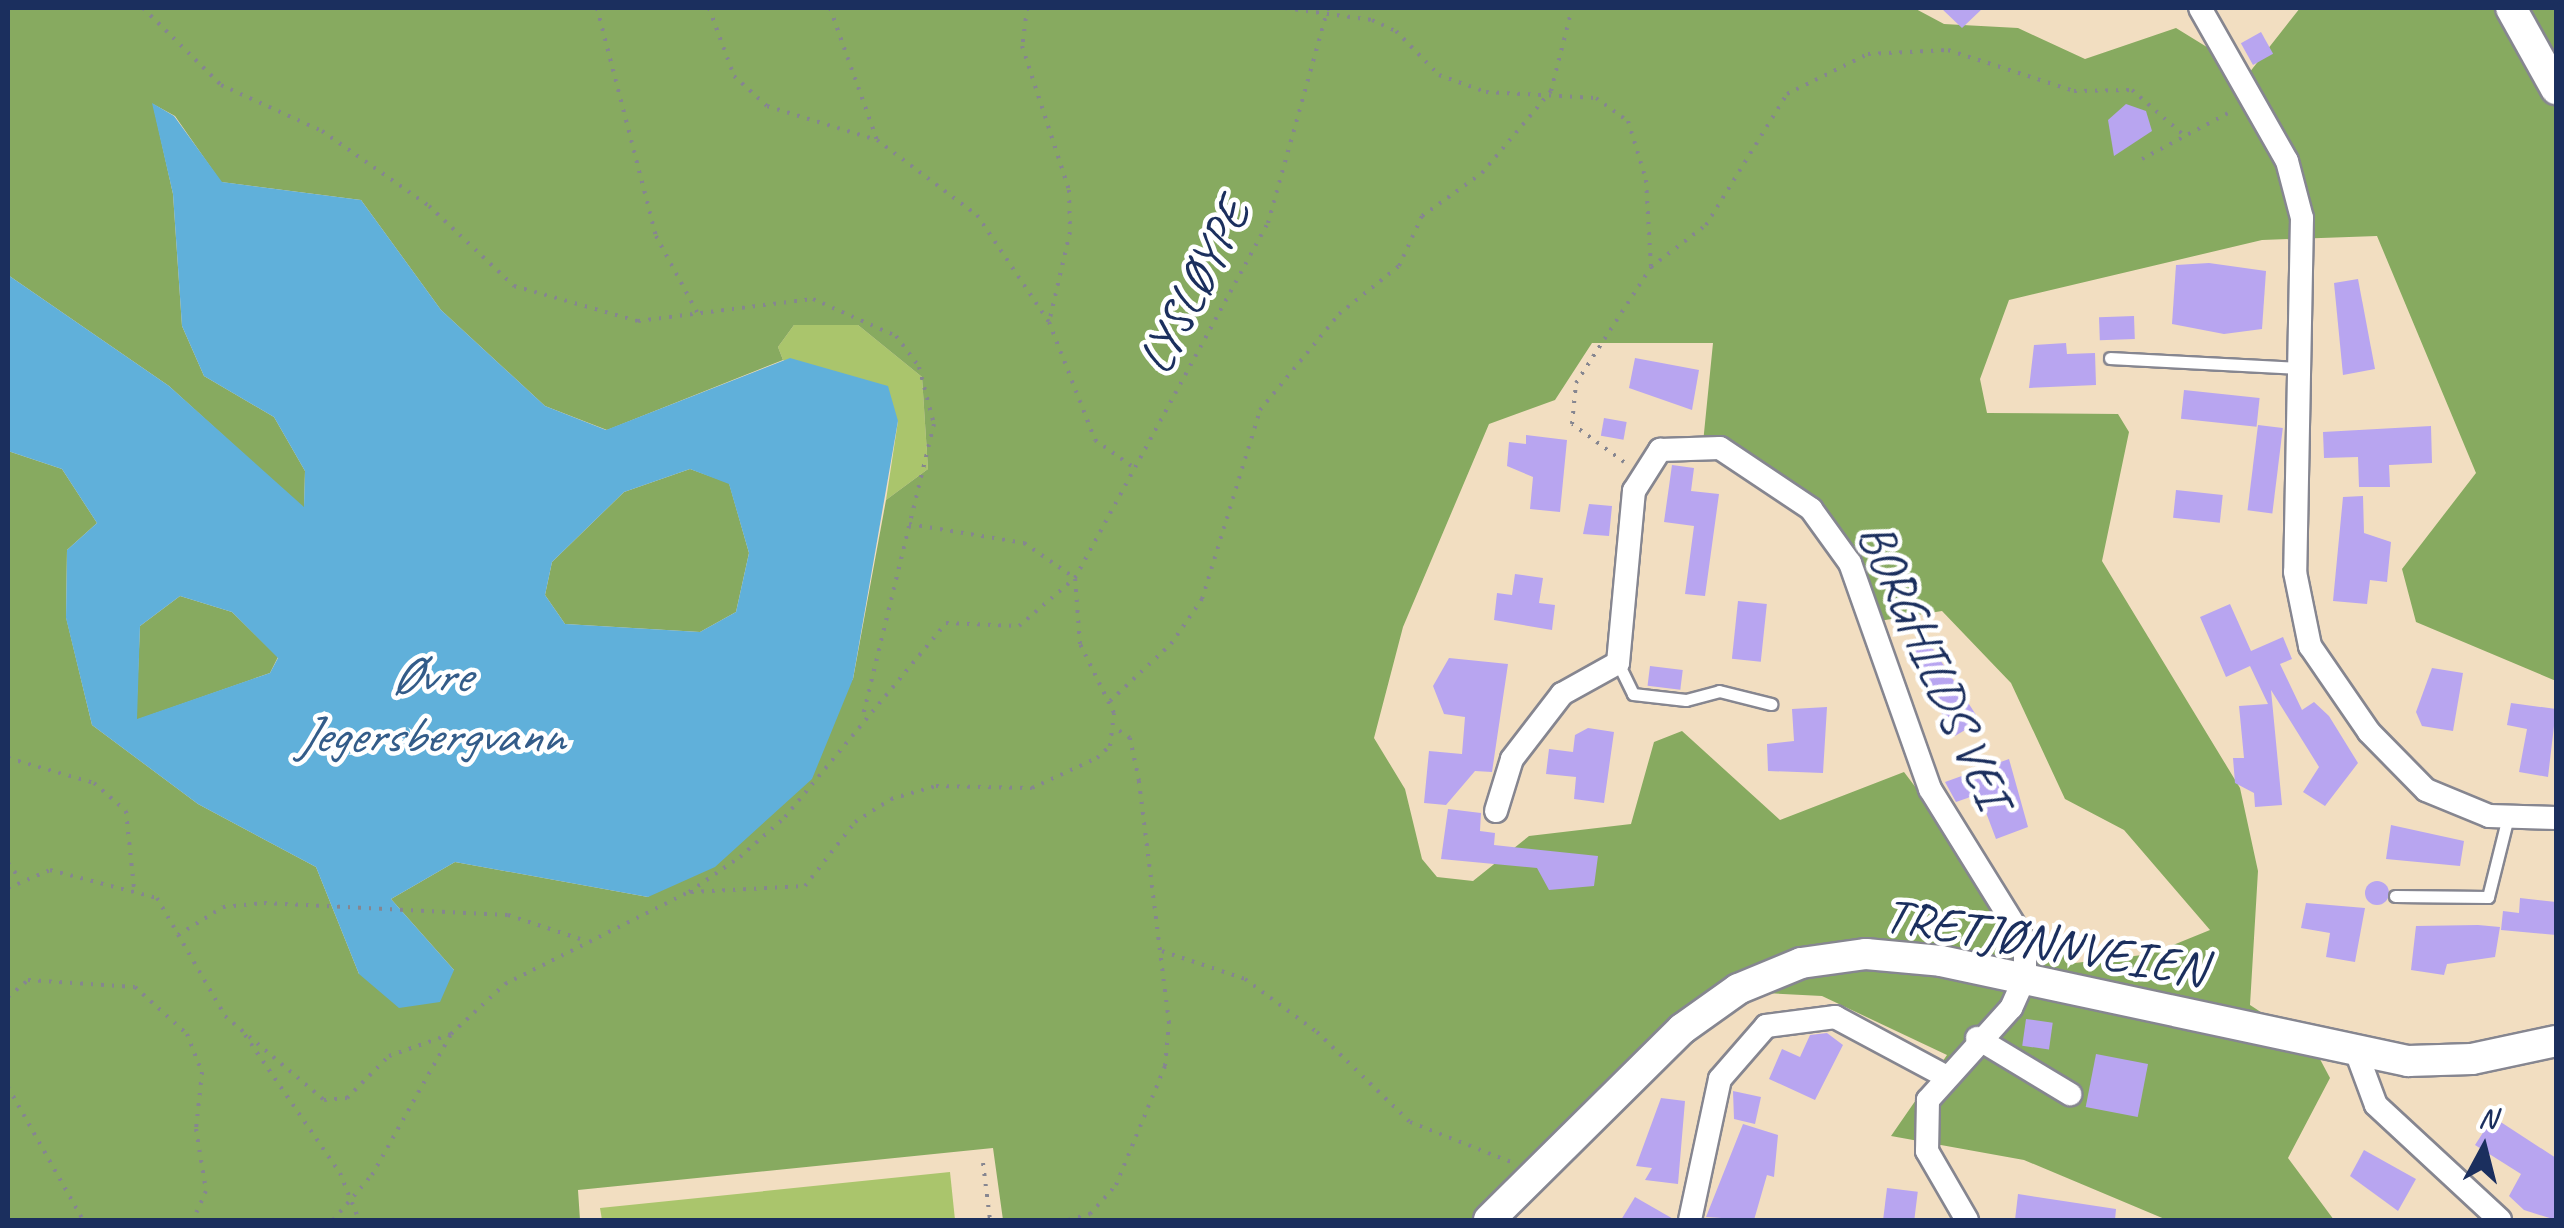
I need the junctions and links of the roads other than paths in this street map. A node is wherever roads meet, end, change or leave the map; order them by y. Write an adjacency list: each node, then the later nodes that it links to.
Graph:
1 (2200, 8): 5 (street)
2 (2511, 8): 3 (street)
3 (2556, 89)
4 (2110, 358): 5 (lane)
5 (2298, 368): 9 (street)
6 (1618, 662): 7 (lane); 8 (street); 12 (street, BORGHILDS VEI)
7 (1771, 704)
8 (1496, 811)
9 (2508, 817): 10 (street); 11 (lane)
10 (2556, 818)
11 (2396, 896)
12 (2025, 977): 13 (street); 15 (street, TRETJØNNVEIEN); 18 (street, TRETJØNNVEIEN)
13 (1977, 1038): 16 (street); 17 (street)
14 (2556, 1041): 15 (street, TRETJØNNVEIEN)
15 (2357, 1054): 21 (street)
16 (1942, 1075): 19 (street); 20 (street)
17 (2070, 1094)
18 (1489, 1220)
19 (1690, 1220)
20 (1967, 1220)
21 (2500, 1220)

